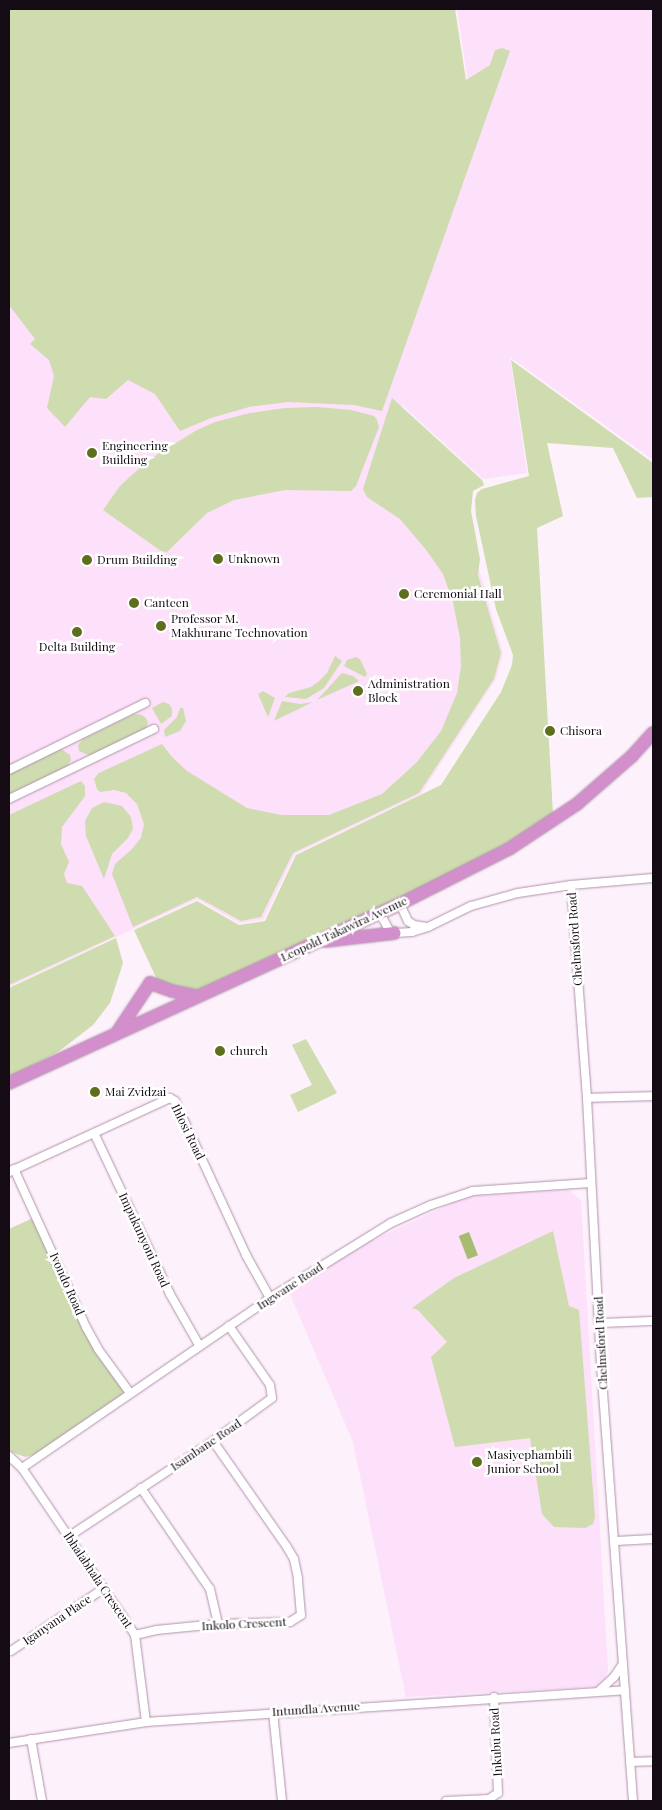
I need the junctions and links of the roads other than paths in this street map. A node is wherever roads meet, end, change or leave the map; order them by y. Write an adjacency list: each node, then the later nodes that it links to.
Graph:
1 (145, 703): 4 (street)
2 (154, 729): 5 (street)
3 (653, 733): 8 (highway, Leopold Takawira Avenue)
4 (9, 770)
5 (9, 799)
6 (653, 878): 7 (street)
7 (570, 885): 10 (street); 17 (street, Chelmsford Road)
8 (400, 904): 9 (highway, Leopold Takawira Avenue); 10 (street)
9 (380, 913): 11 (street); 12 (highway, Leopold Takawira Avenue)
10 (428, 927): 11 (street)
11 (394, 933): 12 (highway)
12 (319, 942): 13 (highway, Leopold Takawira Avenue)
13 (195, 996): 14 (highway, Leopold Takawira Avenue); 14 (highway)
14 (117, 1033): 15 (highway, Leopold Takawira Avenue)
15 (9, 1083)
16 (653, 1096): 17 (street)
17 (587, 1098): 20 (street, Chelmsford Road)
18 (94, 1133): 19 (street, Ihlosi Road); 21 (street, Ihlosi Road); 25 (street, Impukunyoni Road)
19 (11, 1171): 26 (street, Ivondo Road)
20 (590, 1183): 21 (street, Ingwane Road); 23 (street, Chelmsford Road)
21 (270, 1298): 24 (street, Ingwane Road)
22 (653, 1321): 23 (street)
23 (600, 1322): 33 (street, Chelmsford Road)
24 (229, 1326): 25 (street, Ingwane Road); 27 (street, Isambane Road)
25 (199, 1345): 26 (street, Ingwane Road)
26 (130, 1393): 29 (street, Ingwane Road)
27 (213, 1441): 30 (street, Isambane Road); 35 (street, Inkolo Crescent)
28 (9, 1456): 29 (street, Ibhalabhala Crescent)
29 (22, 1468): 31 (street, Ibhalabhala Crescent)
30 (141, 1488): 31 (street, Isambane Road); 35 (street)
31 (68, 1537): 34 (street, Ibhalabhala Crescent)
32 (653, 1539): 33 (street)
33 (616, 1541): 38 (street, Chelmsford Road)
34 (103, 1590): 36 (street, Ibhalabhala Crescent); 37 (street, Iganyana Place)
35 (218, 1624): 36 (street, Inkolo Crescent)
36 (135, 1635): 43 (street, Ibhalabhala Crescent)
37 (11, 1651)
38 (622, 1664): 39 (street, Chelmsford Road); 40 (street)
39 (625, 1690): 40 (street, Intundla Avenue); 47 (street, Chelmsford Road)
40 (599, 1691): 41 (street, Intundla Avenue)
41 (494, 1697): 42 (street, Intundla Avenue); 50 (street, Inkubu Road)
42 (273, 1712): 43 (street, Intundla Avenue); 49 (street)
43 (146, 1722): 44 (street, Intundla Avenue)
44 (31, 1740): 45 (street, Intundla Avenue); 48 (street)
45 (9, 1744)
46 (653, 1761): 47 (street)
47 (630, 1762): 51 (street, Chelmsford Road)
48 (42, 1801)
49 (282, 1801)
50 (446, 1801)
51 (632, 1801)

